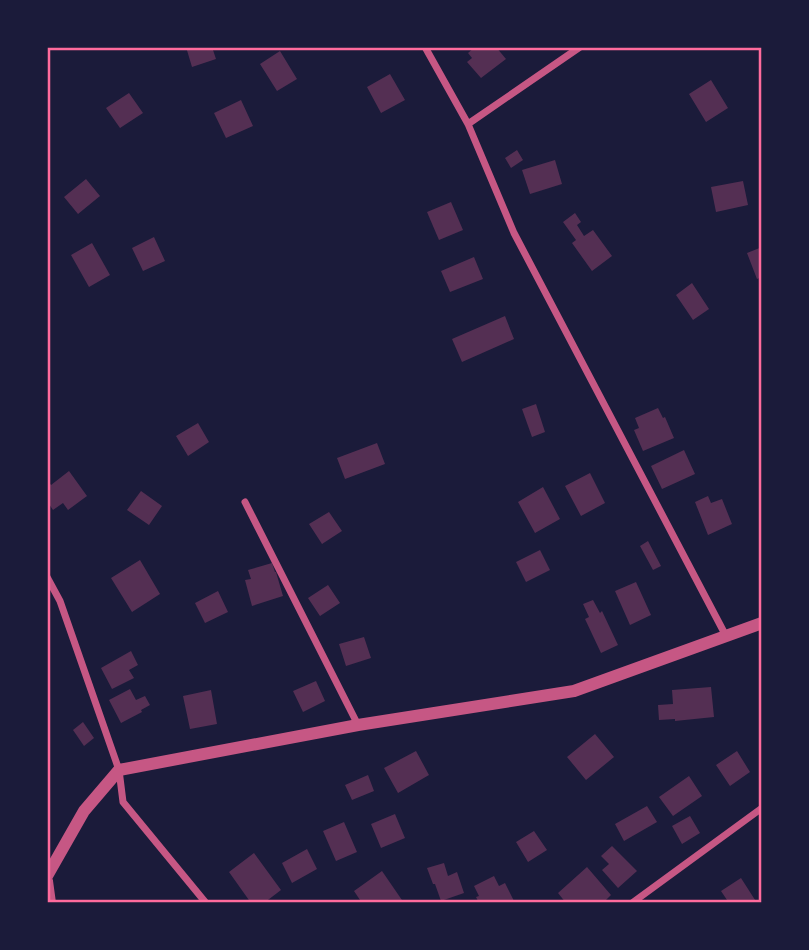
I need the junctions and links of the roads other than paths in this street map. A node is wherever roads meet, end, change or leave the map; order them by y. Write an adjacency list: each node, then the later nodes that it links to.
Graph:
1 (425, 47): 3 (street)
2 (580, 47): 3 (street)
3 (468, 124): 7 (street)
4 (245, 502): 8 (street)
5 (47, 577): 9 (street)
6 (762, 623): 7 (street)
7 (726, 636): 8 (street)
8 (358, 725): 9 (street)
9 (119, 770): 11 (street); 13 (street)
10 (762, 808): 14 (street)
11 (47, 878): 12 (street)
12 (50, 903)
13 (206, 903)
14 (632, 903)

